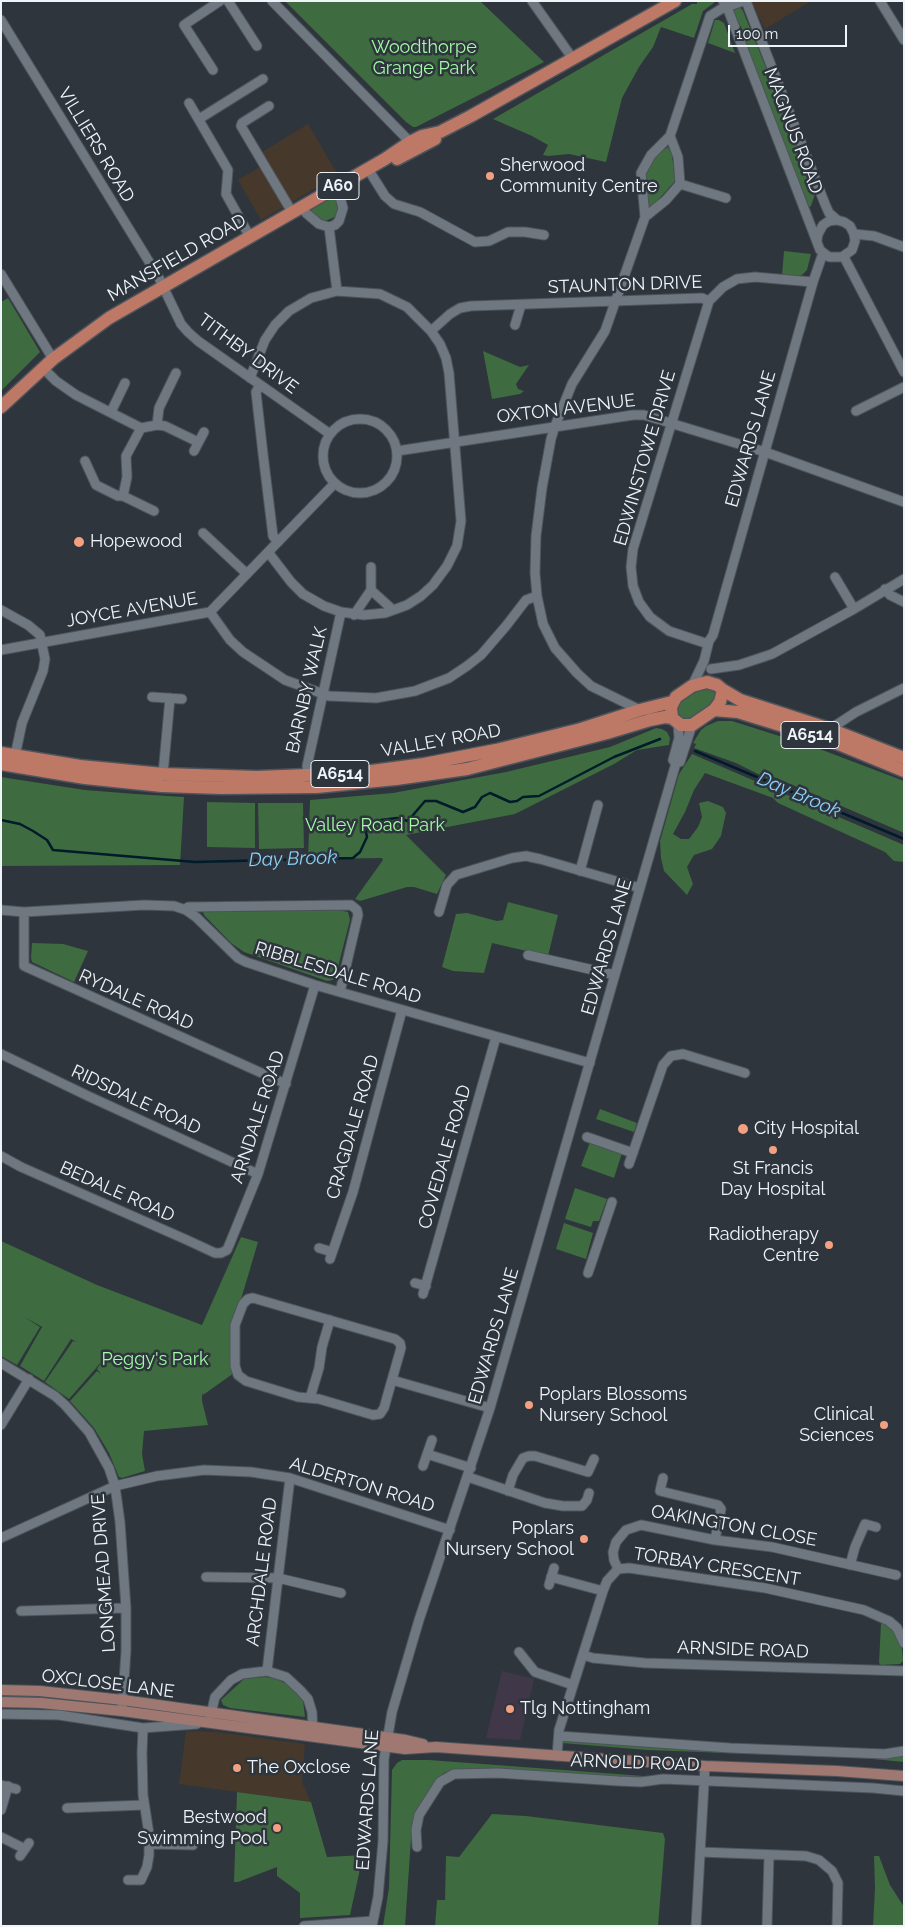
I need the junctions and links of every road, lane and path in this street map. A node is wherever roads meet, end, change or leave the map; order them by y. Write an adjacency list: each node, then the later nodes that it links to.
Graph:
1 (220, 1): 13 (street)
2 (228, 1): 11 (street)
3 (272, 1): 20 (street)
4 (532, 1): 12 (street)
5 (675, 1): 12 (highway, MANSFIELD ROAD / A60)
6 (744, 1): 8 (street); 27 (street)
7 (880, 1): 10 (street)
8 (726, 3): 19 (street); 32 (street, MAGNUS ROAD)
9 (1, 20): 38 (street, VILLIERS ROAD)
10 (904, 40)
11 (256, 46)
12 (573, 59): 20 (highway, MANSFIELD ROAD / A60)
13 (213, 70)
14 (263, 79): 17 (street)
15 (190, 103): 17 (street)
16 (269, 106): 25 (street)
17 (197, 116): 18 (street); 31 (street)
18 (187, 119)
19 (670, 136): 22 (street); 26 (street)
20 (413, 145): 21 (highway, MANSFIELD ROAD / A60)
21 (368, 169): 23 (highway, MANSFIELD ROAD / A60); 28 (street)
22 (680, 184): 24 (street); 26 (street)
23 (338, 186): 25 (highway, MANSFIELD ROAD / A60); 29 (street)
24 (726, 198)
25 (297, 210): 29 (street); 31 (highway, MANSFIELD ROAD / A60)
26 (645, 217): 40 (street)
27 (837, 220): 30 (street); 32 (street)
28 (546, 225)
29 (329, 226): 39 (street)
30 (854, 234): 33 (street); 35 (street)
31 (250, 237): 38 (highway, MANSFIELD ROAD / A60)
32 (817, 240): 34 (street)
33 (904, 247)
34 (823, 253): 35 (street); 37 (street, EDWARDS LANE)
35 (844, 257): 46 (street)
36 (1, 274): 45 (street)
37 (813, 282): 41 (street, STAUNTON DRIVE); 63 (street, EDWARDS LANE)
38 (162, 286): 45 (highway, MANSFIELD ROAD / A60); 48 (street, TITHBY DRIVE)
39 (337, 290): 44 (street); 48 (street)
40 (616, 302): 41 (street, STAUNTON DRIVE); 42 (street, STAUNTON DRIVE); 57 (street)
41 (709, 302): 55 (street, EDWINSTOWE DRIVE)
42 (521, 304): 43 (street); 44 (street, STAUNTON DRIVE)
43 (515, 325)
44 (431, 331): 61 (street)
45 (48, 363): 52 (highway, MANSFIELD ROAD / A60); 54 (street)
46 (904, 372)
47 (176, 374): 56 (street)
48 (250, 378): 50 (street, TITHBY DRIVE)
49 (125, 383): 54 (street)
50 (260, 385): 60 (street, TITHBY DRIVE); 70 (street)
51 (904, 386): 53 (street)
52 (1, 407)
53 (856, 411)
54 (110, 412): 58 (street)
55 (671, 423): 57 (street, OXTON AVENUE); 63 (street, OXTON AVENUE); 88 (street, EDWINSTOWE DRIVE)
56 (157, 425): 58 (street); 59 (street)
57 (555, 426): 61 (street, OXTON AVENUE); 78 (street)
58 (141, 428): 66 (street)
59 (204, 432)
60 (330, 434): 62 (street); 65 (street)
61 (455, 441): 62 (street, OXTON AVENUE); 82 (street)
62 (397, 450): 65 (street)
63 (764, 452): 67 (street, OXTON AVENUE); 86 (street, EDWARDS LANE)
64 (84, 461): 66 (street)
65 (335, 483): 70 (street, JOYCE AVENUE)
66 (123, 496): 68 (street)
67 (904, 502)
68 (154, 511)
69 (203, 533): 73 (street)
70 (278, 542): 71 (street, JOYCE AVENUE)
71 (268, 552): 73 (street, JOYCE AVENUE); 84 (street)
72 (371, 566): 76 (street)
73 (247, 574): 83 (street, JOYCE AVENUE)
74 (835, 576): 80 (street)
75 (904, 579): 77 (street)
76 (372, 590): 82 (street); 85 (street)
77 (885, 590): 79 (street); 80 (street)
78 (537, 596): 94 (street); 99 (street)
79 (904, 602)
80 (854, 609): 90 (street)
81 (1, 610): 87 (street)
82 (393, 610): 85 (street)
83 (210, 612): 87 (street, JOYCE AVENUE); 94 (street)
84 (341, 612): 85 (street); 94 (street, BARNBY WALK)
85 (354, 615)
86 (713, 634): 88 (street, EDWARDS LANE); 90 (street, EDWARDS LANE)
87 (42, 643): 89 (street, JOYCE AVENUE); 106 (street)
88 (708, 644): 91 (street, EDWARDS LANE)
89 (1, 650)
90 (711, 669): 92 (street, EDWARDS LANE)
91 (692, 686): 92 (highway); 98 (highway, A6514)
92 (718, 687): 100 (highway); 103 (highway, A6514)
93 (904, 688): 103 (street)
94 (323, 694): 109 (street, BARNBY WALK)
95 (152, 697): 96 (street)
96 (170, 698): 97 (street); 110 (street)
97 (182, 699)
98 (672, 702): 99 (highway, VALLEY ROAD / A6514); 101 (highway)
99 (640, 710): 109 (highway, VALLEY ROAD / A6514)
100 (714, 710): 102 (highway); 108 (highway, A6514)
101 (675, 721): 102 (highway, A6514); 107 (street, EDWARDS LANE); 110 (highway, VALLEY ROAD / A6514)
102 (692, 725): 107 (street, EDWARDS LANE)
103 (830, 729): 105 (highway, A6514)
104 (1, 753): 106 (highway, VALLEY ROAD / A6514)
105 (904, 758)
106 (10, 762): 110 (highway, VALLEY ROAD / A6514)
107 (676, 763): 113 (street, EDWARDS LANE)
108 (904, 770)
109 (308, 776): 110 (highway, VALLEY ROAD / A6514)
110 (162, 780)
111 (600, 811): 112 (street)
112 (580, 871): 113 (street); 114 (street)
113 (640, 888): 121 (street, EDWARDS LANE)
114 (442, 902): 115 (street); 119 (street)
115 (451, 906)
116 (1, 910): 118 (street, RIBBLESDALE ROAD)
117 (186, 910): 118 (street, RIBBLESDALE ROAD); 122 (street, RIBBLESDALE ROAD); 123 (street)
118 (24, 912): 129 (street, RYDALE ROAD)
119 (438, 912)
120 (528, 955): 121 (street)
121 (615, 975): 127 (street, EDWARDS LANE)
122 (316, 985): 123 (street, RIBBLESDALE ROAD); 129 (street, ARNDALE ROAD)
123 (340, 992): 124 (street, RIBBLESDALE ROAD)
124 (402, 1010): 125 (street, RIBBLESDALE ROAD); 136 (street, CRAGDALE ROAD)
125 (496, 1037): 127 (street, RIBBLESDALE ROAD); 139 (street, COVEDALE ROAD)
126 (1, 1054): 134 (street, RIDSDALE ROAD)
127 (590, 1063): 145 (street, EDWARDS LANE)
128 (745, 1073): 131 (street)
129 (286, 1084): 134 (street, ARNDALE ROAD)
130 (587, 1137): 131 (street)
131 (633, 1153): 133 (street)
132 (1, 1156): 137 (street, BEDALE ROAD)
133 (629, 1164)
134 (258, 1174): 137 (street, ARNDALE ROAD)
135 (612, 1202): 138 (street)
136 (319, 1248)
137 (221, 1253)
138 (588, 1273)
139 (415, 1282)
140 (330, 1320): 143 (street); 144 (street); 144 (street)
141 (1, 1363): 142 (street, LONGMEAD DRIVE)
142 (29, 1379): 146 (street); 154 (street, LONGMEAD DRIVE)
143 (392, 1380): 144 (street); 145 (street)
144 (310, 1398)
145 (490, 1408): 151 (street, EDWARDS LANE)
146 (1, 1424)
147 (432, 1440): 148 (street)
148 (428, 1454): 150 (street); 151 (street)
149 (594, 1458): 155 (street)
150 (424, 1466)
151 (469, 1473): 155 (street); 158 (street, EDWARDS LANE)
152 (290, 1478): 154 (street, ALDERTON ROAD); 158 (street, ALDERTON ROAD); 166 (street, ARCHDALE ROAD)
153 (663, 1478): 160 (street)
154 (115, 1486): 159 (street, ALDERTON ROAD); 169 (street, LONGMEAD DRIVE)
155 (508, 1491): 156 (street)
156 (589, 1493)
157 (876, 1527): 161 (street)
158 (450, 1530): 185 (street, EDWARDS LANE)
159 (1, 1538)
160 (715, 1540): 161 (street, OAKINGTON CLOSE); 162 (street, OAKINGTON CLOSE)
161 (850, 1564): 163 (street, OAKINGTON CLOSE)
162 (618, 1569): 167 (street, TORBAY CRESCENT); 171 (street, TORBAY CRESCENT)
163 (896, 1575)
164 (552, 1576): 167 (street)
165 (206, 1577): 166 (street)
166 (278, 1578): 168 (street); 174 (street, ARCHDALE ROAD)
167 (602, 1591): 173 (street, TORBAY CRESCENT)
168 (341, 1594)
169 (126, 1608): 170 (street); 179 (street, LONGMEAD DRIVE)
170 (21, 1611)
171 (904, 1644)
172 (518, 1652): 176 (street)
173 (583, 1655): 175 (street, ARNSIDE ROAD); 176 (street, TORBAY CRESCENT)
174 (267, 1671): 181 (street); 183 (street)
175 (904, 1671)
176 (574, 1684): 184 (street, TORBAY CRESCENT)
177 (1, 1690): 179 (main road, OXCLOSE LANE)
178 (1, 1702): 179 (main road, OXCLOSE LANE)
179 (122, 1706): 181 (main road, OXCLOSE LANE)
180 (1, 1714): 182 (street, OXCLOSE LANE)
181 (210, 1718): 182 (street, OXCLOSE LANE); 183 (main road, OXCLOSE LANE)
182 (144, 1728): 193 (street)
183 (313, 1732): 185 (main road, OXCLOSE LANE)
184 (559, 1736): 186 (street, ARNOLD ROAD); 187 (street, TORBAY CRESCENT)
185 (386, 1742): 187 (main road, ARNOLD ROAD); 204 (street, EDWARDS LANE)
186 (904, 1751)
187 (557, 1756): 188 (main road, ARNOLD ROAD)
188 (705, 1766): 189 (main road, ARNOLD ROAD); 190 (street)
189 (904, 1776)
190 (704, 1781): 192 (street, ARNOLD ROAD); 199 (street, ARNOLD ROAD); 201 (street)
191 (8, 1787): 195 (street)
192 (904, 1791)
193 (144, 1805): 194 (street); 197 (street)
194 (66, 1808)
195 (1, 1810)
196 (1, 1836): 200 (street)
197 (150, 1844): 198 (street); 203 (street)
198 (193, 1845)
199 (417, 1847)
200 (25, 1849)
201 (700, 1852): 202 (street); 206 (street)
202 (769, 1855): 207 (street); 208 (street)
203 (128, 1880)
204 (373, 1923): 205 (street)
205 (304, 1926)
206 (696, 1926)
207 (767, 1926)
208 (837, 1926)

